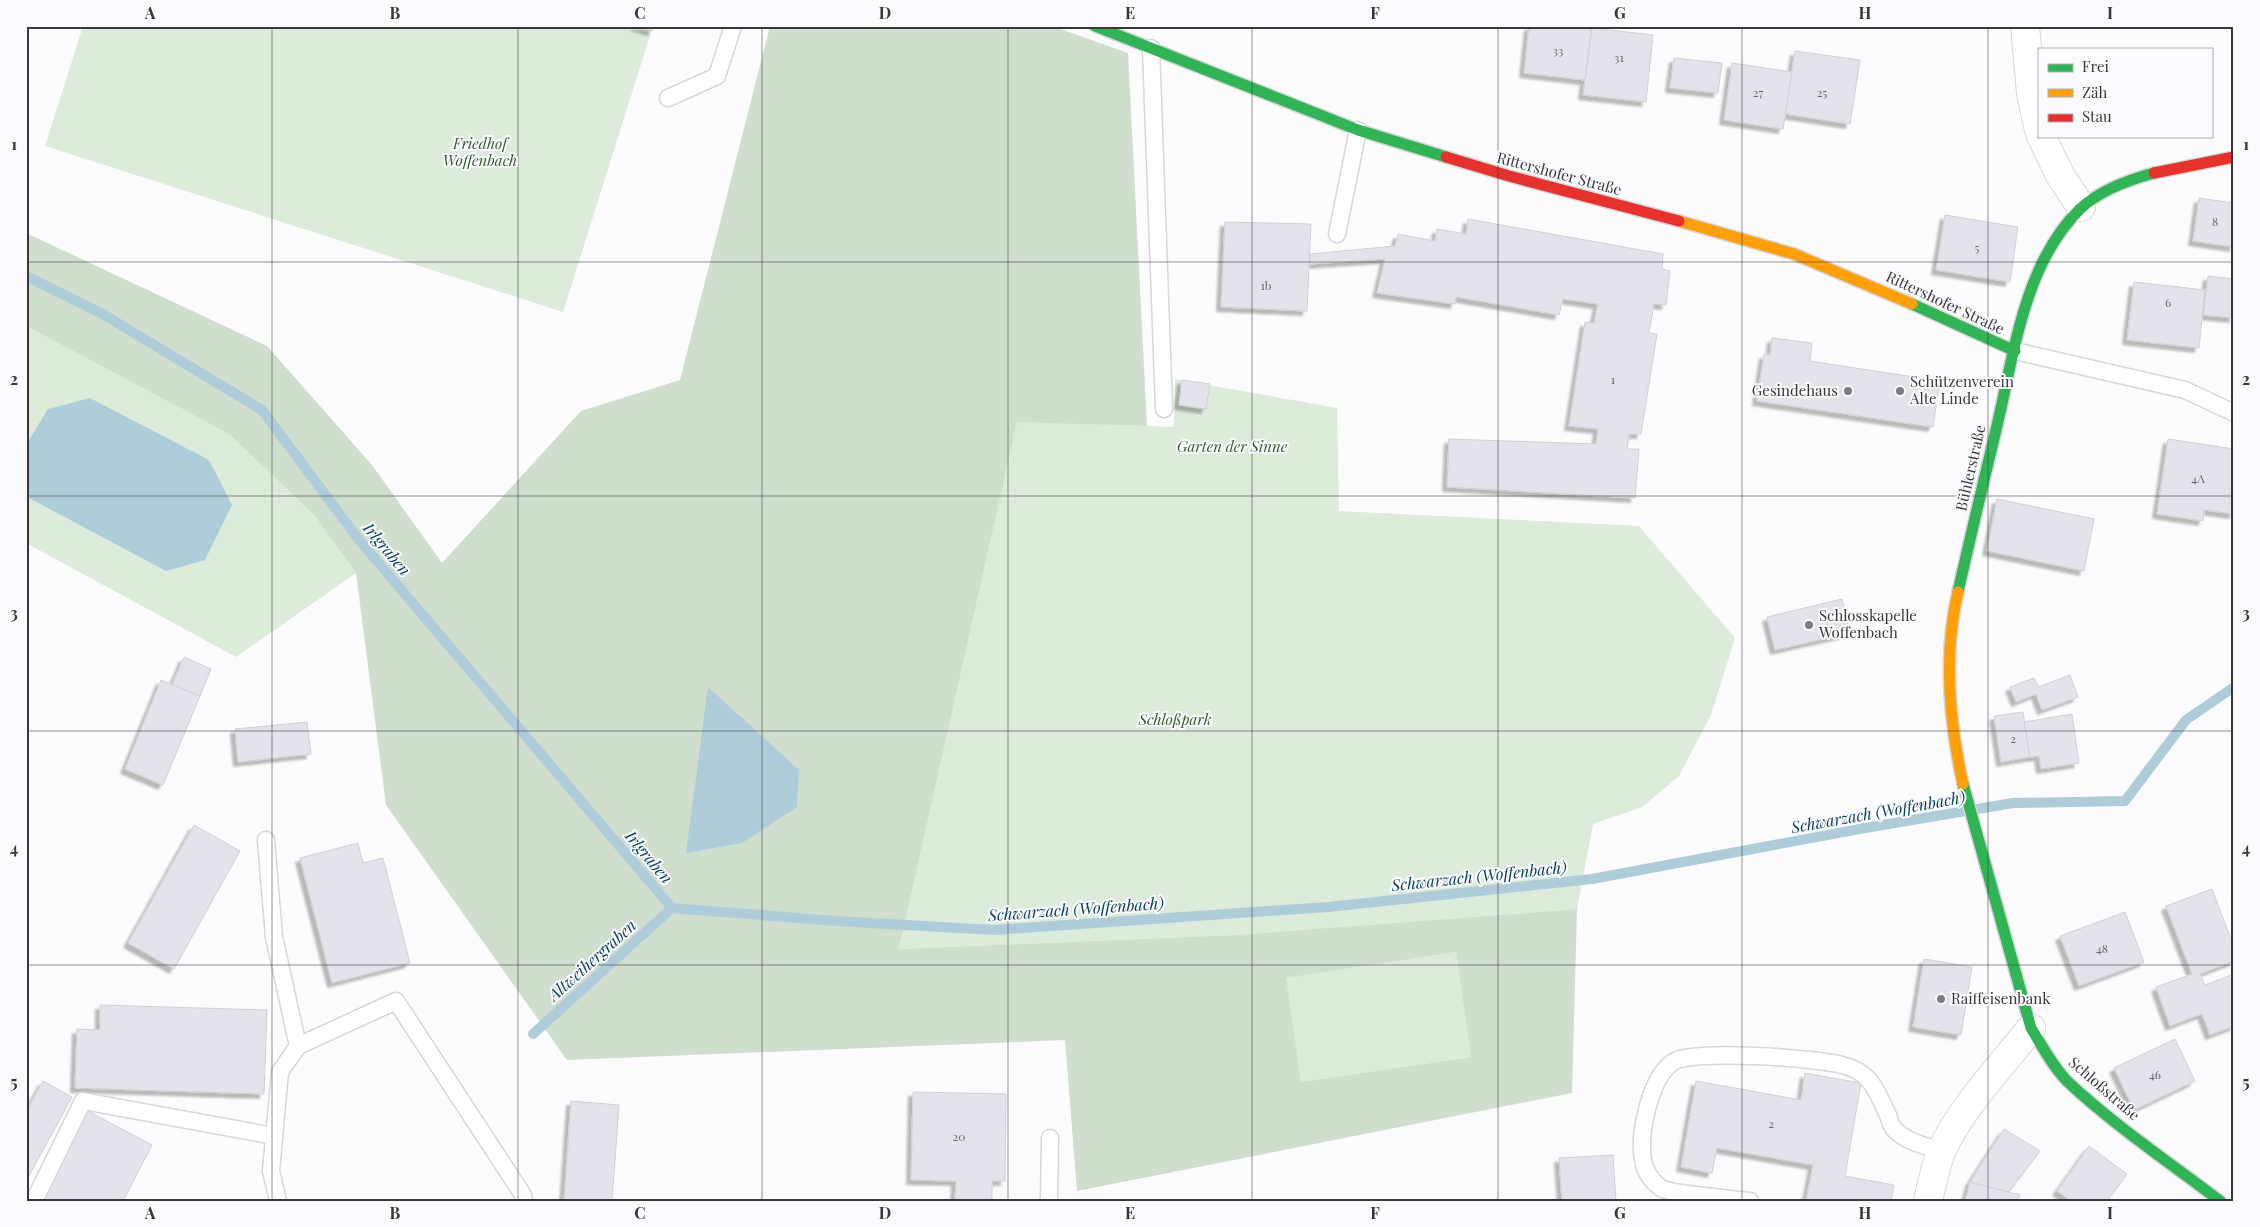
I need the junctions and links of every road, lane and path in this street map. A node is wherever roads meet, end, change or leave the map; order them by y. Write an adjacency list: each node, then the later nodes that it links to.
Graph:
1 (733, 26): 5 (lane)
2 (1095, 26): 4 (street, Rittershofer Straße)
3 (2025, 26): 6 (street)
4 (1151, 48): 7 (street, Rittershofer Straße); 13 (lane)
5 (668, 98)
6 (2038, 125)
7 (1358, 130): 11 (lane); 12 (street, Rittershofer Straße)
8 (2042, 138): 10 (street)
9 (2234, 157): 10 (street, Bühlerstraße)
10 (2082, 207): 12 (street, Bühlerstraße)
11 (1337, 234)
12 (2014, 351): 14 (lane); 15 (street, Bühlerstraße)
13 (1164, 409)
14 (2234, 413)
15 (1965, 793): 17 (street, Schloßstraße)
16 (266, 840): 18 (lane)
17 (2031, 1028): 21 (street); 28 (street, Schloßstraße)
18 (298, 1046): 19 (lane); 24 (lane)
19 (274, 1136): 22 (lane); 23 (lane)
20 (1050, 1138): 25 (lane)
21 (1942, 1151): 26 (lane); 27 (street)
22 (34, 1201)
23 (278, 1201)
24 (524, 1201)
25 (1049, 1201)
26 (1750, 1201)
27 (1928, 1201)
28 (2220, 1201)

